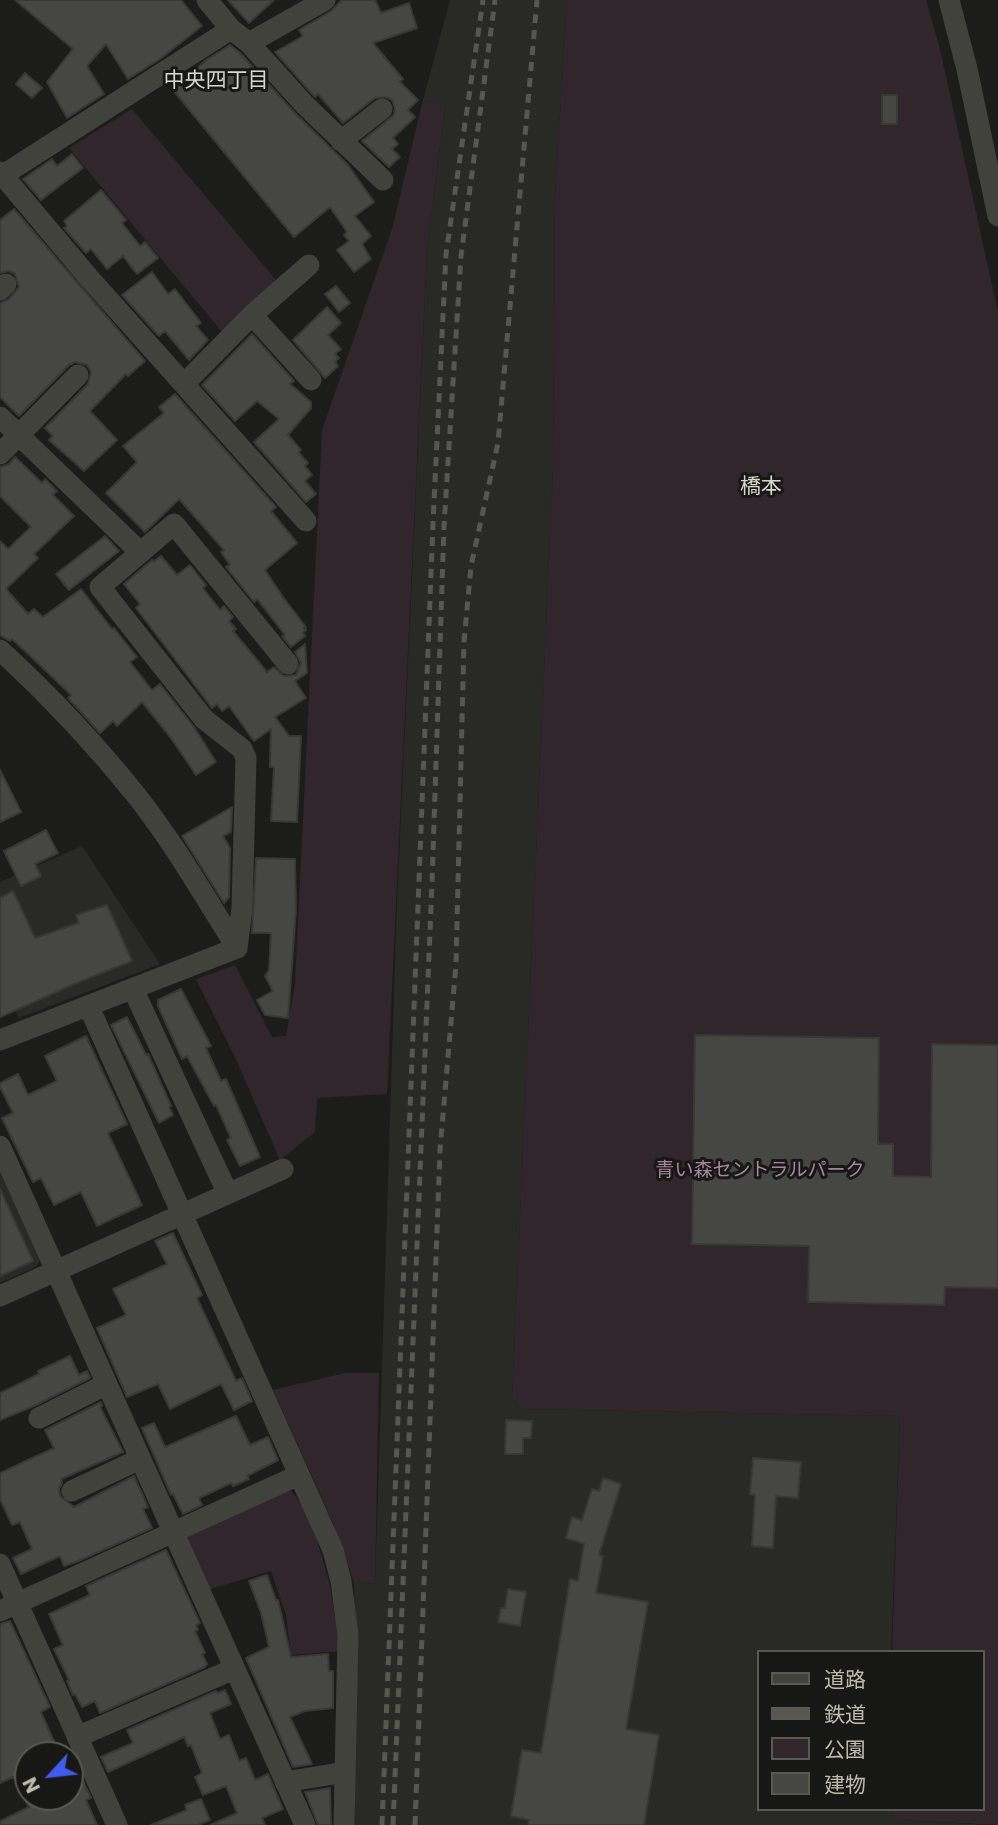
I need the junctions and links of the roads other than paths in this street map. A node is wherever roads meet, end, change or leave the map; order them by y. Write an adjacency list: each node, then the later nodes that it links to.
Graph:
1 (207, 0): 4 (street)
2 (325, 0): 5 (street)
3 (949, 0): 10 (street)
4 (231, 29): 5 (street); 8 (street)
5 (249, 43): 7 (street)
6 (382, 109): 7 (street)
7 (341, 141): 9 (street)
8 (1, 175): 15 (street)
9 (383, 180)
10 (998, 213)
11 (309, 265): 12 (street)
12 (252, 315): 14 (street); 15 (street)
13 (78, 375): 17 (street)
14 (312, 380)
15 (185, 383): 19 (street)
16 (0, 417): 17 (street)
17 (19, 435): 18 (street); 20 (street)
18 (0, 454)
19 (306, 521)
20 (140, 552): 22 (street); 23 (street)
21 (0, 650): 23 (street)
22 (288, 664)
23 (237, 948): 24 (street)
24 (133, 989): 25 (street); 29 (street)
25 (89, 1007): 26 (street); 30 (street)
26 (0, 1040)
27 (0, 1146): 31 (street)
28 (283, 1169): 29 (street)
29 (227, 1192): 30 (street)
30 (181, 1213): 31 (street); 36 (street)
31 (56, 1270): 32 (street); 33 (street)
32 (0, 1296)
33 (107, 1384): 34 (street); 35 (street)
34 (39, 1418)
35 (140, 1459): 37 (street); 38 (street)
36 (299, 1475): 38 (street); 43 (street)
37 (72, 1491)
38 (173, 1532): 40 (street); 41 (street)
39 (0, 1564): 40 (street)
40 (9, 1607): 42 (street)
41 (234, 1669): 42 (street); 44 (street)
42 (78, 1737): 45 (street)
43 (345, 1772): 44 (street); 47 (street)
44 (285, 1782): 46 (street)
45 (117, 1825)
46 (305, 1825)
47 (344, 1825)

